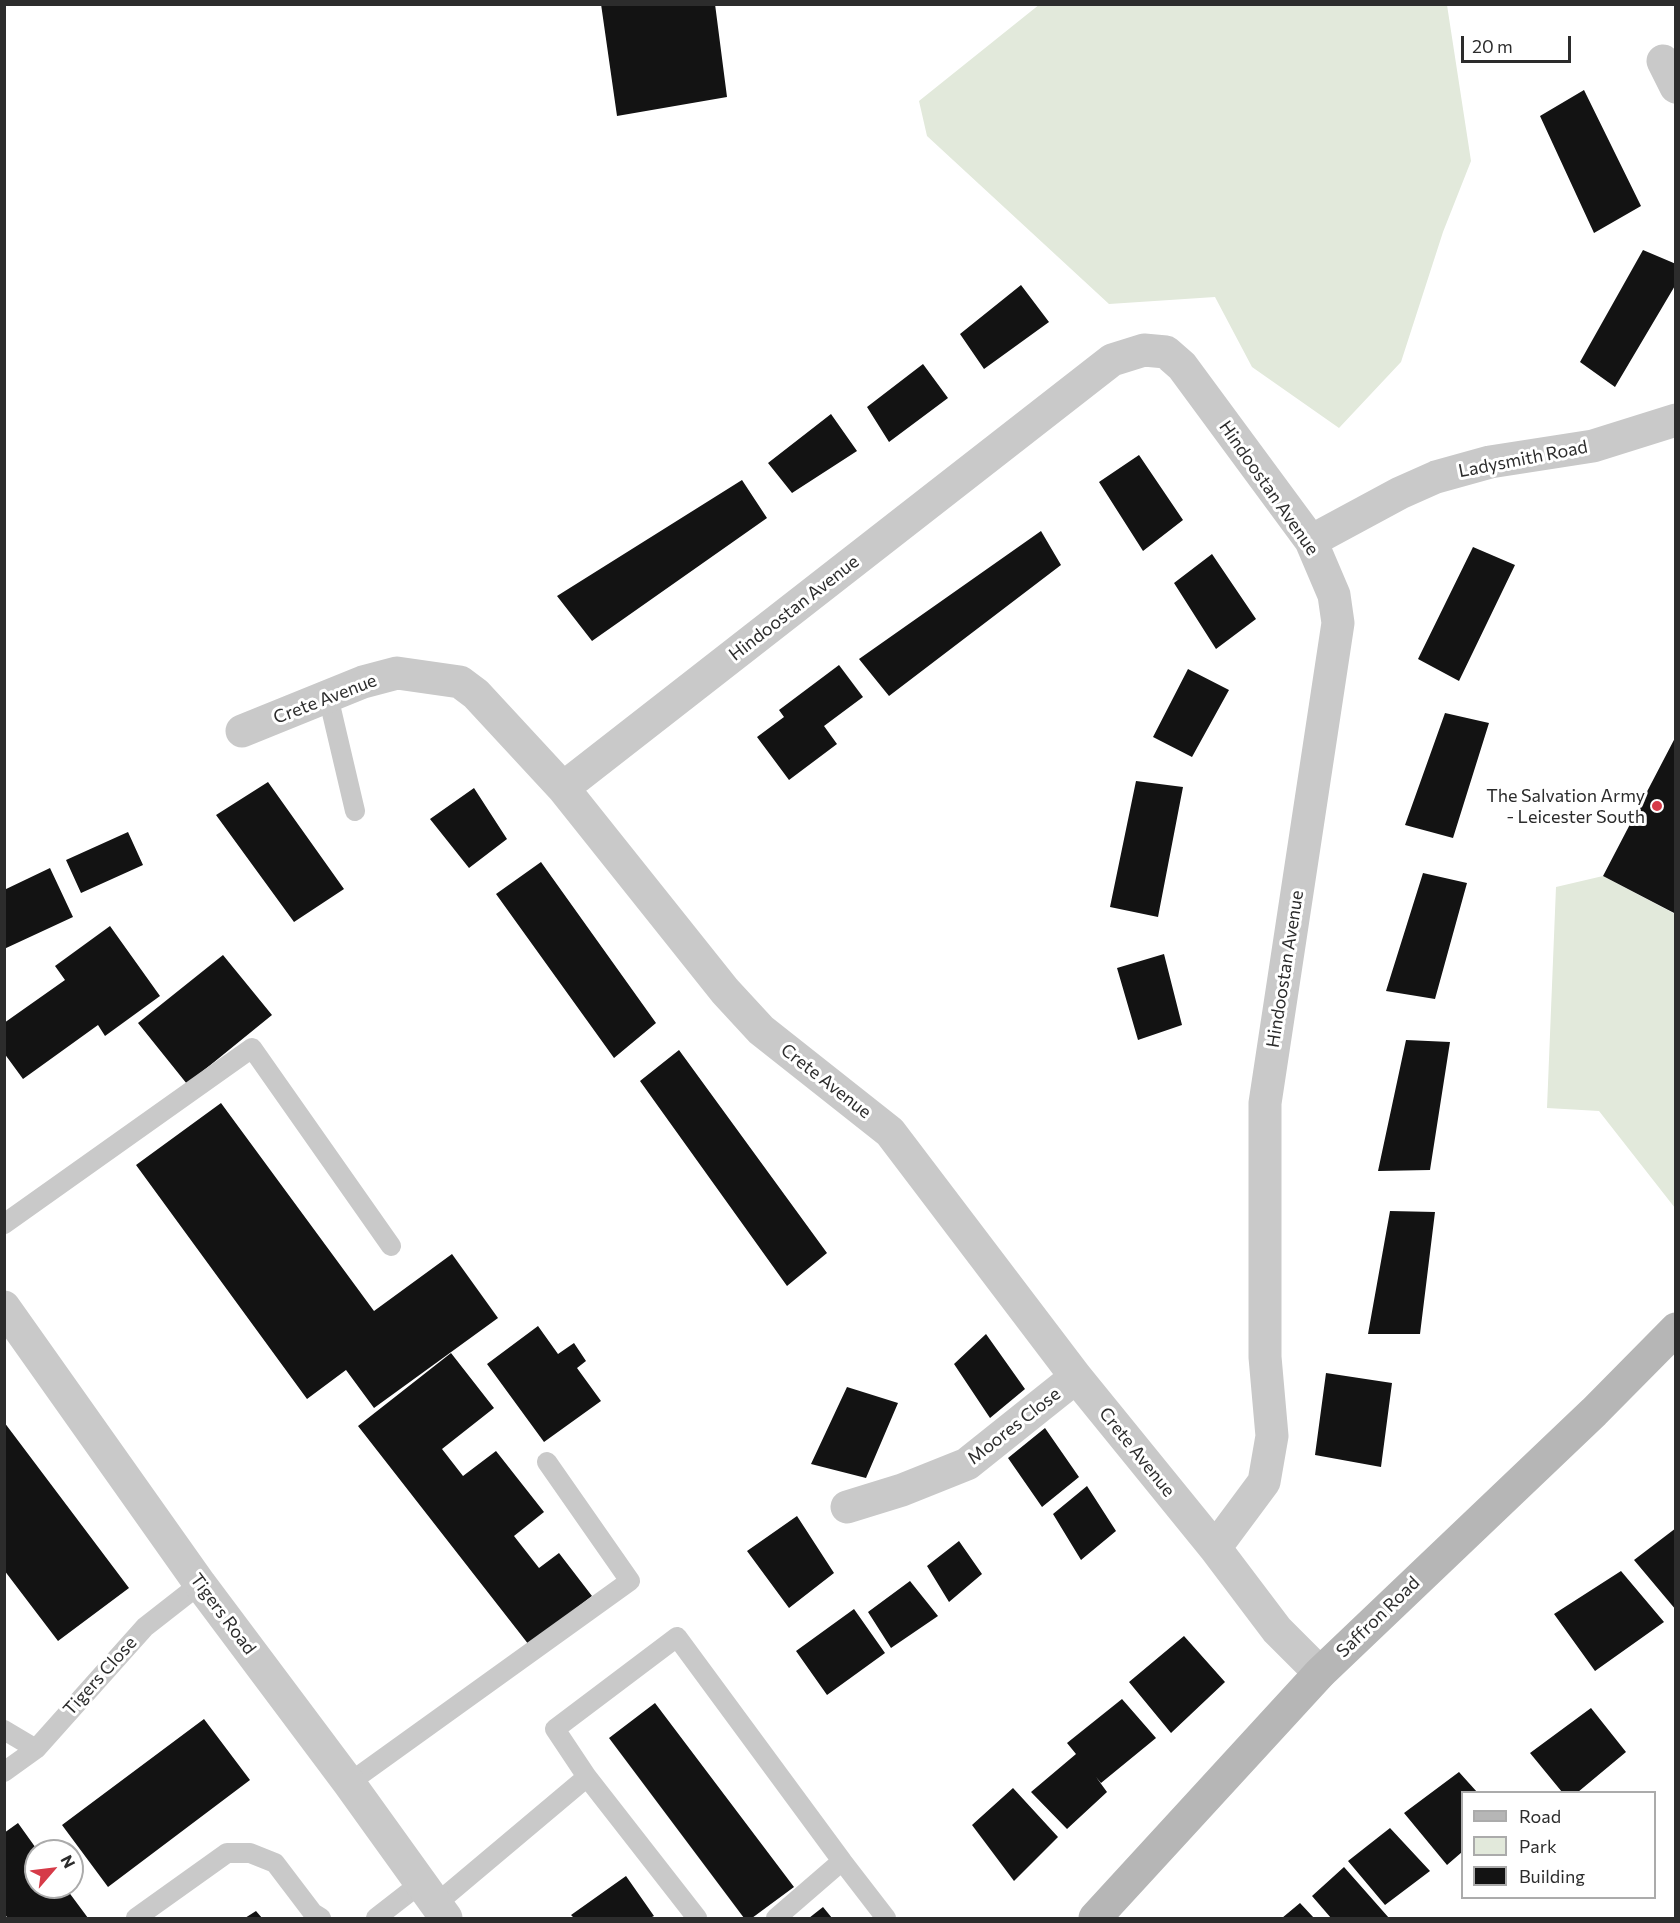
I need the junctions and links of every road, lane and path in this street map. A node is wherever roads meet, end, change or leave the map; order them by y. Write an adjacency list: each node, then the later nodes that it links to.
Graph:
1 (1676, 420): 2 (street, Ladysmith Road)
2 (1311, 540): 5 (street, Hindoostan Avenue); 14 (street, Hindoostan Avenue)
3 (328, 696): 4 (street, Crete Avenue); 5 (street, Crete Avenue); 6 (lane)
4 (242, 731)
5 (563, 788): 11 (street, Crete Avenue)
6 (355, 811)
7 (4, 1224): 8 (lane)
8 (392, 1246)
9 (4, 1307): 15 (street, Tigers Road)
10 (1676, 1329): 16 (main road, Saffron Road)
11 (1076, 1377): 13 (street, Moores Close); 14 (street, Crete Avenue)
12 (548, 1462): 21 (lane)
13 (847, 1507)
14 (1215, 1548): 16 (street, Crete Avenue)
15 (200, 1584): 18 (lane, Tigers Close); 21 (street, Tigers Road)
16 (1320, 1673): 30 (main road, Saffron Road)
17 (4, 1730): 18 (lane)
18 (36, 1749): 19 (lane, Tigers Close)
19 (4, 1772)
20 (587, 1777): 22 (lane); 23 (lane); 27 (lane)
21 (349, 1783): 23 (street, Tigers Road)
22 (842, 1861): 28 (lane); 29 (lane)
23 (435, 1902): 26 (lane)
24 (136, 1918): 25 (lane)
25 (321, 1918)
26 (376, 1918)
27 (697, 1918)
28 (776, 1918)
29 (886, 1918)
30 (1095, 1918)

